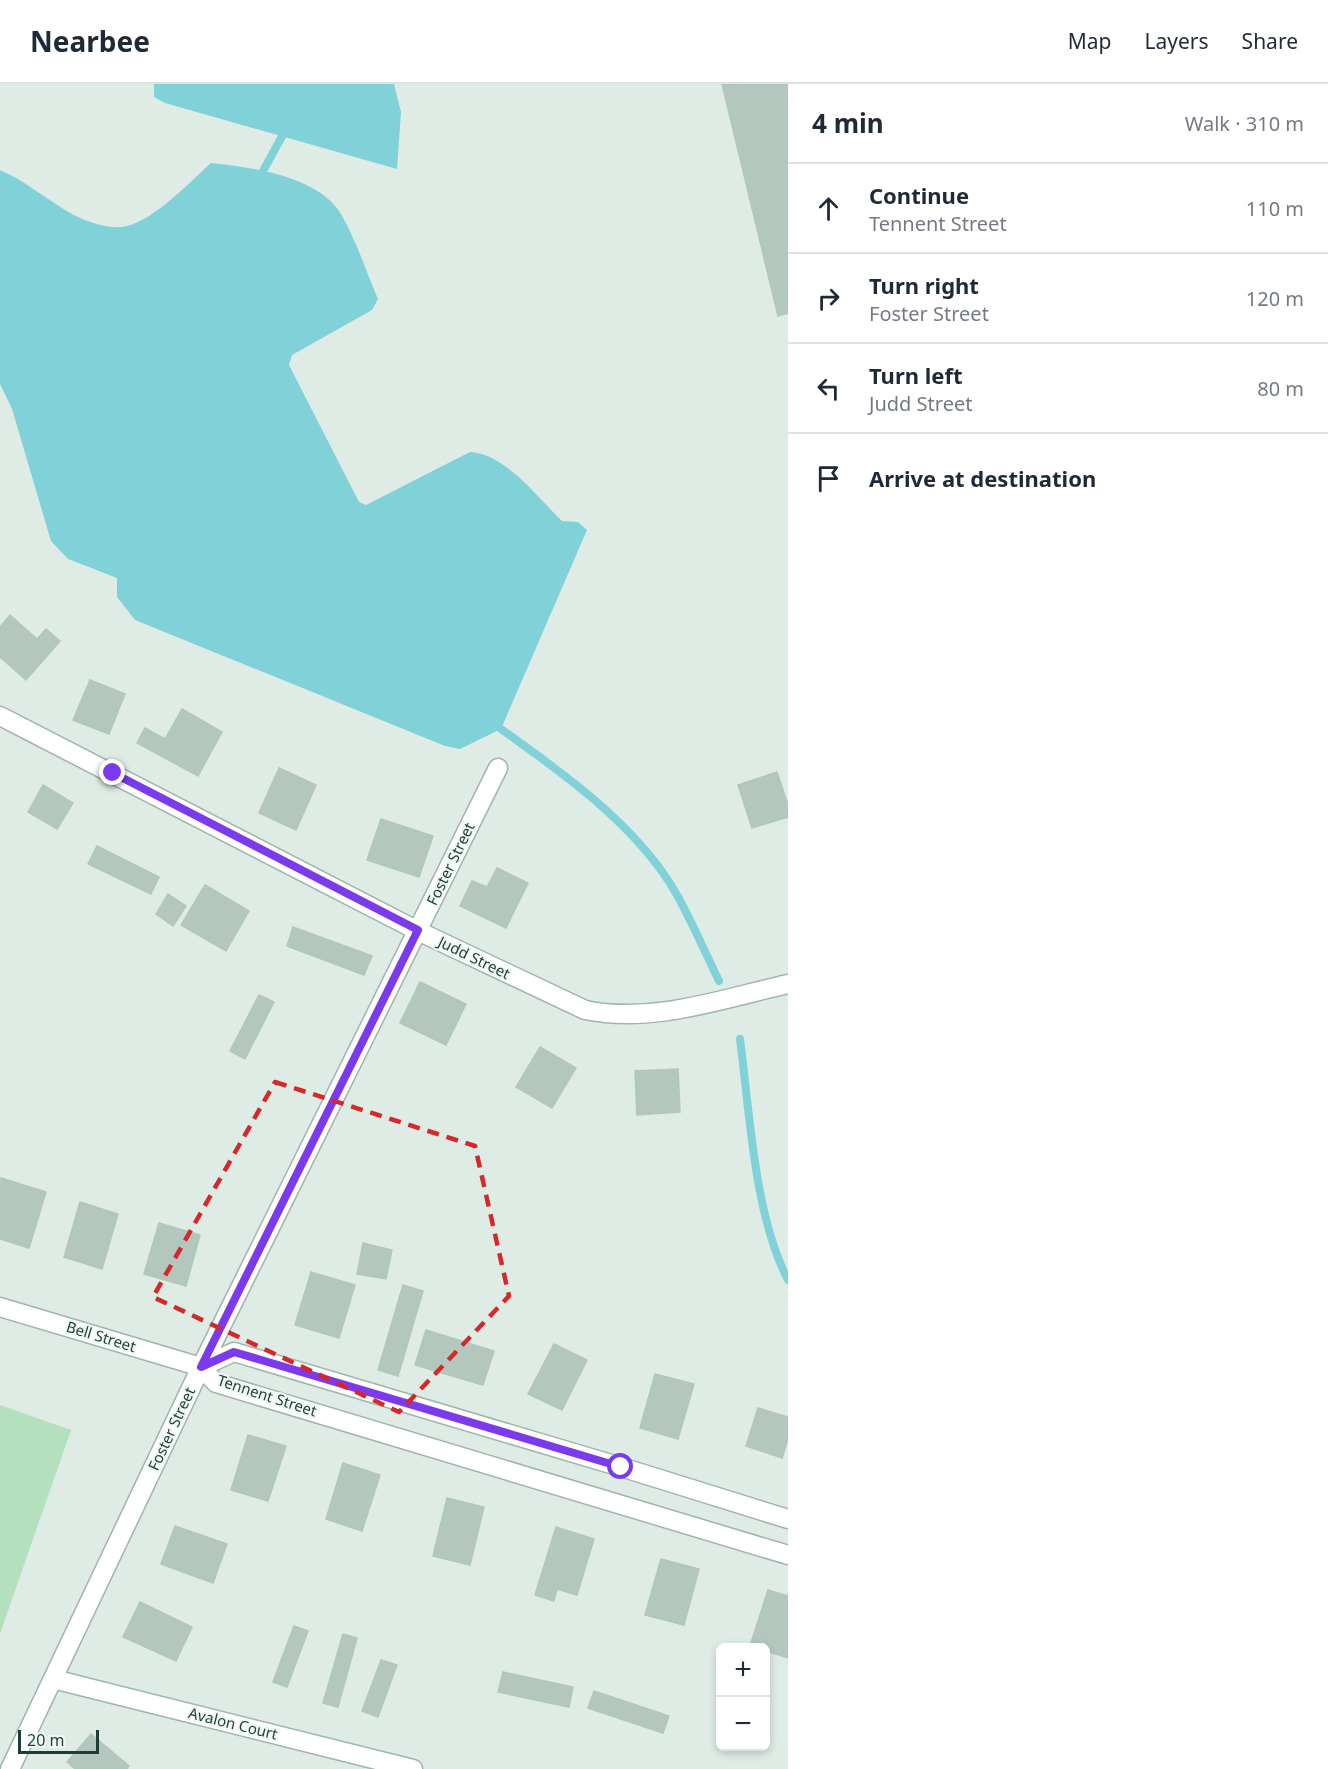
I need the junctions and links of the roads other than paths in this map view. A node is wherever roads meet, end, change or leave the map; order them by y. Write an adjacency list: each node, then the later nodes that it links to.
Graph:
1 (0, 716): 3 (street, Judd Street)
2 (498, 768): 3 (street, Foster Street)
3 (418, 930): 4 (street, Judd Street); 6 (street, Foster Street)
4 (788, 984)
5 (0, 1307): 6 (street, Bell Street)
6 (201, 1367): 7 (street, Tennent Street); 8 (street, Tennent Street); 9 (street, Foster Street)
7 (788, 1519)
8 (788, 1555)
9 (53, 1679): 10 (street, Foster Street); 11 (street, Avalon Court)
10 (10, 1769)
11 (413, 1769)

